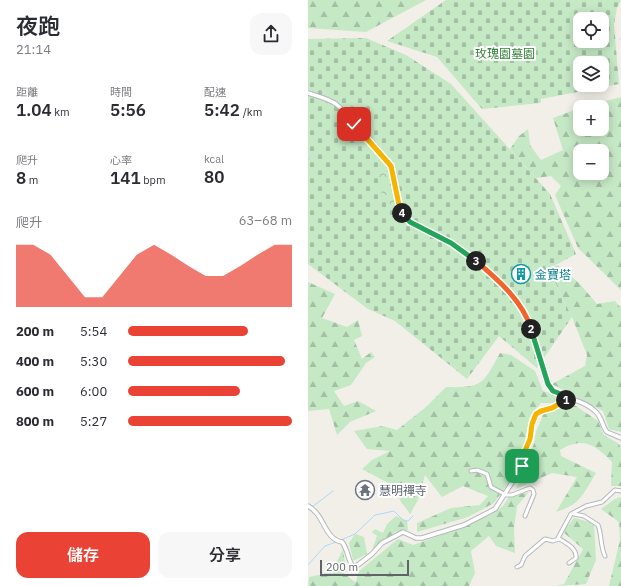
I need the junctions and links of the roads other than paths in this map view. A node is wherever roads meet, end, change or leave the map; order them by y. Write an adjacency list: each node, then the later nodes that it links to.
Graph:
1 (308, 93): 2 (street)
2 (569, 397): 3 (street); 6 (street)
3 (621, 438)
4 (472, 471): 6 (street)
5 (621, 491): 8 (street)
6 (506, 495): 7 (street); 9 (street)
7 (308, 506)
8 (574, 514): 10 (street); 11 (street)
9 (525, 516)
10 (559, 539): 12 (street); 13 (street)
11 (605, 556)
12 (569, 563)
13 (517, 567)

